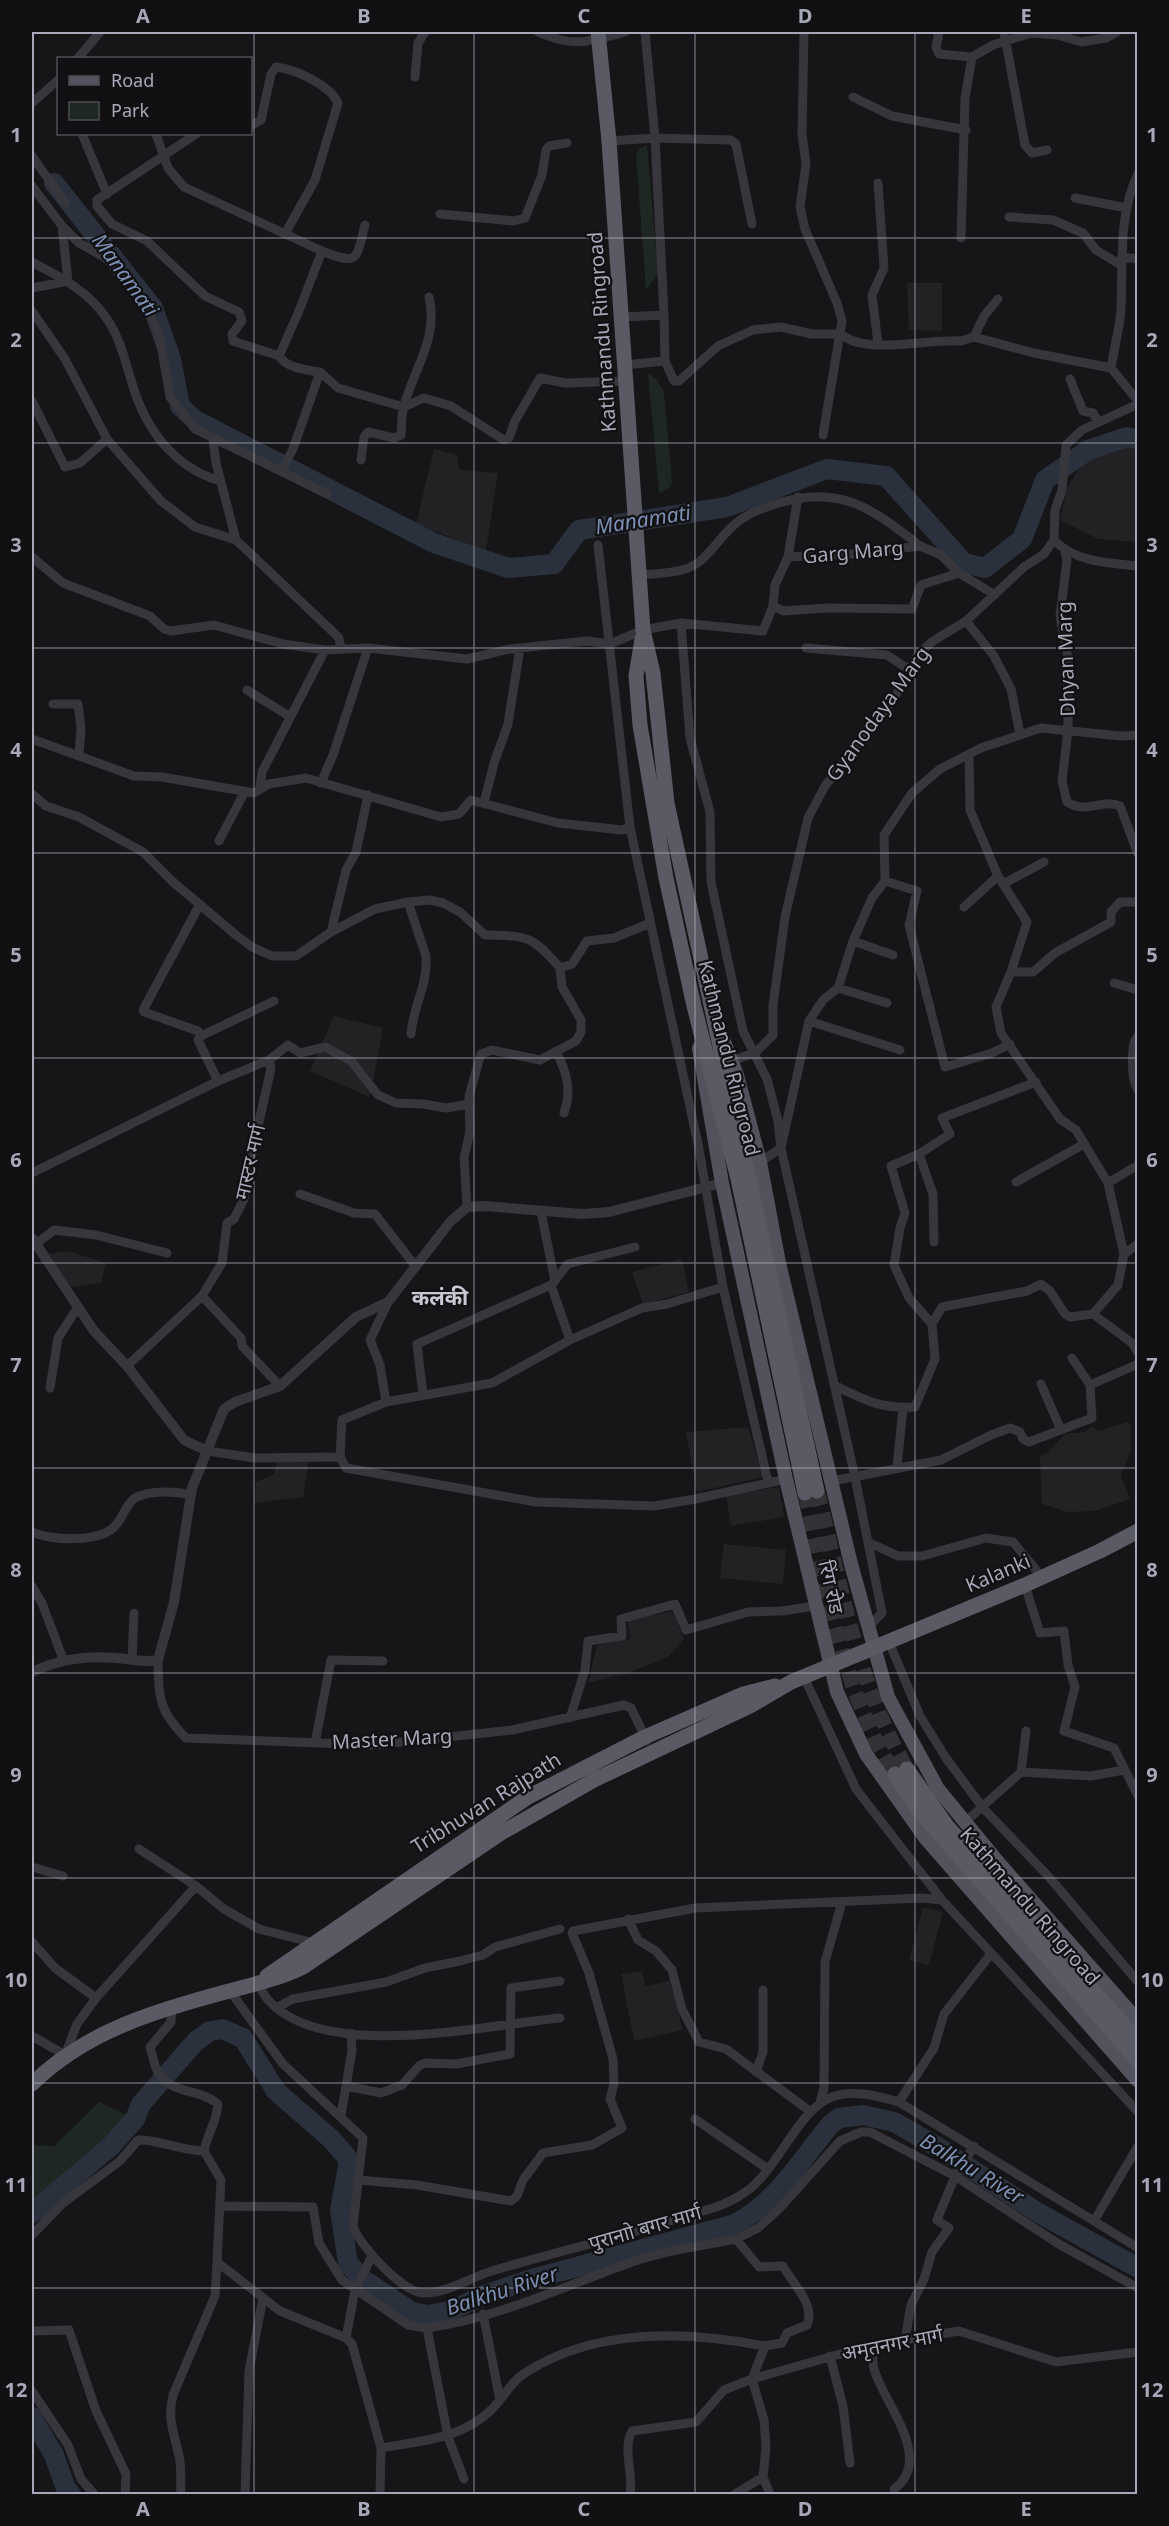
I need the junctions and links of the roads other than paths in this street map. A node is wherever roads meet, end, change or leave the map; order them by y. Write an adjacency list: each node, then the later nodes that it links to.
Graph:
1 (100, 32): 11 (street)
2 (425, 32): 13 (street)
3 (538, 32): 9 (street)
4 (625, 32): 9 (street)
5 (645, 32): 22 (street)
6 (804, 32): 53 (street)
7 (939, 32): 12 (street)
8 (1117, 32): 10 (street)
9 (598, 35): 23 (highway, Kathmandu Ringroad)
10 (1005, 36): 12 (street); 25 (street)
11 (79, 57)
12 (972, 57): 18 (street)
13 (415, 77)
14 (57, 81): 16 (street)
15 (853, 98): 18 (street)
16 (32, 103)
17 (252, 125): 40 (street)
18 (966, 130): 41 (street)
19 (82, 135): 31 (street)
20 (156, 135): 26 (street)
21 (194, 135): 26 (street)
22 (655, 138): 23 (street); 37 (street); 51 (street)
23 (609, 141): 52 (highway, Kathmandu Ringroad)
24 (567, 143): 35 (street)
25 (1047, 150)
26 (164, 155): 31 (street); 40 (street)
27 (32, 156): 33 (street)
28 (1137, 174): 34 (street)
29 (878, 183): 55 (street)
30 (32, 186): 39 (street)
31 (106, 194): 56 (street)
32 (1075, 198): 34 (street)
33 (65, 203)
34 (1127, 208): 44 (street)
35 (440, 214)
36 (1009, 217): 44 (street)
37 (752, 224)
38 (365, 225): 42 (street)
39 (62, 226): 46 (street); 69 (street)
40 (286, 232): 42 (street)
41 (961, 238)
42 (322, 251): 56 (street)
43 (1137, 259): 44 (street)
44 (1121, 261): 59 (street)
45 (32, 262): 46 (street)
46 (68, 281): 47 (street); 72 (street)
47 (32, 288)
48 (429, 297): 65 (street)
49 (998, 299): 54 (street)
50 (32, 311): 68 (street)
51 (664, 315): 52 (street); 57 (street)
52 (622, 317): 58 (highway, Kathmandu Ringroad)
53 (841, 334): 55 (street); 57 (street); 67 (street)
54 (974, 337): 55 (street); 59 (street)
55 (878, 344)
56 (279, 356): 60 (street)
57 (665, 361): 58 (street)
58 (624, 365): 62 (highway, Kathmandu Ringroad)
59 (1111, 368): 64 (street)
60 (320, 372): 65 (street); 71 (street)
61 (1070, 379): 66 (street)
62 (625, 381): 65 (street); 84 (highway, Kathmandu Ringroad)
63 (32, 401): 68 (street)
64 (1137, 403): 66 (street)
65 (404, 407): 70 (street)
66 (1098, 422): 76 (street)
67 (823, 435)
68 (108, 439): 75 (street)
69 (213, 441): 71 (street); 72 (street)
70 (361, 460)
71 (283, 468): 73 (street)
72 (220, 481): 75 (street)
73 (327, 494)
74 (798, 497): 78 (street); 81 (street); 84 (street)
75 (236, 540): 94 (street)
76 (1054, 540): 79 (street); 85 (street, Gyanodaya Marg)
77 (598, 545): 90 (street)
78 (920, 546): 81 (street, Garg Marg); 83 (street, Garg Marg)
79 (1065, 552): 82 (street); 100 (street, Dhyan Marg)
80 (32, 557): 95 (street)
81 (788, 557): 86 (street, Garg Marg)
82 (1137, 566)
83 (959, 573): 85 (street, Garg Marg); 86 (street)
84 (641, 575): 89 (highway, Kathmandu Ringroad)
85 (995, 595): 87 (street, Gyanodaya Marg)
86 (773, 606): 88 (street, Garg Marg)
87 (966, 621): 96 (street, Gyanodaya Marg); 101 (street)
88 (681, 623): 89 (street, Garg Marg); 142 (street)
89 (643, 630): 90 (street, Garg Marg); 132 (highway, Kathmandu Ringroad); 134 (highway, Kathmandu Ringroad)
90 (610, 644): 92 (street); 112 (street)
91 (368, 648): 92 (street); 94 (street); 106 (street)
92 (520, 648): 111 (street)
93 (806, 648): 96 (street)
94 (341, 649): 95 (street)
95 (325, 650): 99 (street)
96 (908, 669): 142 (street, Gyanodaya Marg)
97 (247, 690): 99 (street)
98 (53, 704): 104 (street)
99 (289, 716): 107 (street)
100 (1068, 730): 101 (street); 102 (street); 114 (street, Dhyan Marg)
101 (1020, 734): 105 (street)
102 (1137, 735)
103 (32, 739): 104 (street)
104 (79, 754): 108 (street)
105 (969, 755): 116 (street); 117 (street)
106 (321, 783): 107 (street); 110 (street)
107 (260, 789): 108 (street)
108 (245, 791): 113 (street)
109 (32, 794): 120 (street)
110 (368, 795): 111 (street); 123 (street)
111 (484, 803): 112 (street)
112 (630, 827): 122 (street)
113 (219, 841)
114 (1137, 854)
115 (1044, 862): 116 (street)
116 (1000, 880): 121 (street); 127 (street)
117 (885, 881): 124 (street); 139 (street)
118 (408, 902): 123 (street); 126 (street); 136 (street)
119 (1137, 902): 127 (street)
120 (200, 904): 123 (street); 137 (street)
121 (964, 907)
122 (650, 923): 126 (street); 159 (street)
123 (331, 932)
124 (853, 941): 125 (street); 129 (street)
125 (893, 955)
126 (560, 968): 141 (street)
127 (1011, 972): 139 (street)
128 (1113, 983): 130 (street)
129 (838, 988): 133 (street); 135 (street)
130 (1137, 990)
131 (274, 1002): 137 (street)
132 (709, 1003): 134 (main road); 134 (highway, Kathmandu Ringroad); 144 (main road)
133 (887, 1003)
134 (694, 1006): 157 (main road, रिंग रोड)
135 (809, 1022): 140 (street); 151 (street)
136 (411, 1034)
137 (201, 1036): 145 (street)
138 (1137, 1036): 147 (street)
139 (1010, 1044): 146 (street)
140 (900, 1050)
141 (556, 1052): 148 (street); 149 (street)
142 (756, 1052): 144 (street); 151 (street)
143 (269, 1060): 145 (street); 148 (street); 172 (street, मास्टर मार्ग)
144 (732, 1060): 153 (main road)
145 (218, 1081): 155 (street)
146 (1036, 1082): 150 (street); 152 (street)
147 (1137, 1090)
148 (469, 1104): 161 (street)
149 (564, 1113)
150 (1084, 1144): 156 (street); 158 (street)
151 (781, 1148): 153 (street); 183 (street)
152 (919, 1154): 163 (street); 176 (street)
153 (760, 1161): 196 (main road)
154 (1137, 1165): 158 (street)
155 (32, 1173)
156 (1016, 1182)
157 (722, 1183): 159 (street); 195 (main road, रिंग रोड)
158 (1108, 1183): 168 (street)
159 (705, 1185): 162 (street); 171 (street)
160 (300, 1194): 169 (street)
161 (467, 1208): 162 (street); 169 (street)
162 (540, 1212): 170 (street)
163 (934, 1242)
164 (1137, 1244): 168 (street)
165 (35, 1245): 167 (street); 174 (street)
166 (635, 1247): 170 (street)
167 (167, 1253)
168 (1124, 1254): 175 (street)
169 (416, 1267): 173 (street)
170 (553, 1283): 177 (street); 187 (street)
171 (723, 1287): 177 (street); 197 (street)
172 (202, 1296): 181 (street, मास्टर मार्ग); 185 (street)
173 (388, 1302): 185 (street); 188 (street)
174 (78, 1306): 181 (street); 186 (street)
175 (1093, 1314): 176 (street); 178 (street)
176 (932, 1324): 189 (street)
177 (570, 1340): 187 (street)
178 (1137, 1353)
179 (1072, 1358): 184 (street)
180 (1137, 1364): 184 (street)
181 (127, 1366): 191 (street)
182 (1041, 1384): 190 (street)
183 (834, 1385): 189 (street); 194 (street)
184 (1090, 1385): 190 (street)
185 (280, 1386): 191 (street)
186 (50, 1388)
187 (423, 1395): 188 (street)
188 (386, 1402): 192 (street)
189 (903, 1408): 193 (street)
190 (1061, 1430): 193 (street)
191 (207, 1450): 192 (street); 198 (street)
192 (340, 1456): 197 (street)
193 (897, 1467): 194 (street)
194 (855, 1477): 196 (street); 201 (street)
195 (786, 1479): 197 (street); 205 (main road, रिंग रोड)
196 (832, 1481): 207 (main road)
197 (768, 1482)
198 (191, 1494): 200 (street); 212 (street)
199 (1137, 1531): 202 (highway, Kalanki)
200 (32, 1532)
201 (868, 1542): 202 (street); 207 (street)
202 (1042, 1577): 203 (highway, Kalanki)
203 (1025, 1585): 208 (highway, Kalanki); 221 (street)
204 (32, 1586): 210 (street)
205 (815, 1606): 214 (main road, रिंग रोड); 217 (street)
206 (134, 1613): 211 (street)
207 (868, 1627): 209 (main road)
208 (889, 1642): 209 (highway, Kalanki); 224 (street)
209 (873, 1648): 214 (highway); 225 (main road)
210 (63, 1659): 211 (street); 215 (street)
211 (132, 1660): 212 (street)
212 (158, 1660): 219 (street, Master Marg)
213 (383, 1661): 219 (street)
214 (829, 1667): 216 (highway, Tribhuvan Rajpath); 254 (main road, रिंग रोड)
215 (32, 1672)
216 (797, 1680): 220 (highway, Tribhuvan Rajpath); 230 (street)
217 (570, 1718): 219 (street, Master Marg); 220 (street, Master Marg)
218 (1026, 1731): 222 (street)
219 (315, 1743)
220 (649, 1744): 235 (highway, Tribhuvan Rajpath); 239 (highway, Tribhuvan Rajpath)
221 (1125, 1770): 222 (street); 223 (street)
222 (1022, 1773): 224 (street)
223 (1137, 1796)
224 (982, 1808): 225 (street); 237 (street)
225 (964, 1824): 246 (main road)
226 (139, 1849): 229 (street)
227 (32, 1867): 228 (street)
228 (63, 1876)
229 (196, 1886): 235 (street); 242 (street)
230 (942, 1900): 231 (street); 236 (street)
231 (842, 1902): 232 (street); 258 (street)
232 (628, 1919): 253 (street); 268 (street)
233 (560, 1929): 244 (street)
234 (32, 1942): 242 (street)
235 (314, 1944): 239 (highway, Tribhuvan Rajpath)
236 (990, 1954): 257 (street); 260 (street)
237 (1136, 1978)
238 (560, 1981): 247 (street)
239 (257, 1983): 240 (highway, Tribhuvan Rajpath); 244 (street)
240 (230, 1990): 243 (highway, Tribhuvan Rajpath); 261 (street, पुरानाो बगर मार्ग)
241 (763, 1990): 253 (street)
242 (96, 1998): 251 (street)
243 (172, 2006): 251 (highway, Tribhuvan Rajpath); 265 (street)
244 (276, 2007): 248 (street)
245 (560, 2018): 247 (street)
246 (1137, 2021)
247 (512, 2022): 248 (street); 256 (street)
248 (351, 2033): 256 (street)
249 (32, 2036): 251 (street)
250 (1137, 2041): 252 (highway, Kathmandu Ringroad)
251 (65, 2055): 255 (highway, Tribhuvan Rajpath)
252 (1137, 2061)
253 (756, 2072): 259 (street)
254 (1137, 2081)
255 (32, 2084)
256 (346, 2086): 261 (street)
257 (899, 2102): 258 (street, पुरानाो बगर मार्ग); 264 (street, पुरानाो बगर मार्ग)
258 (820, 2103): 259 (street, पुरानाो बगर मार्ग)
259 (811, 2112): 266 (street, पुरानाो बगर मार्ग)
260 (1137, 2112)
261 (340, 2115): 268 (street, पुरानाो बगर मार्ग)
262 (695, 2119): 266 (street)
263 (1137, 2146): 270 (street)
264 (972, 2149): 267 (street); 270 (street, पुरानाो बगर मार्ग)
265 (204, 2151): 269 (street); 271 (street)
266 (768, 2169): 274 (street, पुरानाो बगर मार्ग)
267 (956, 2175): 272 (street); 277 (street); 283 (street)
268 (358, 2180): 274 (street, पुरानाो बगर मार्ग)
269 (220, 2206): 275 (street); 276 (street)
270 (1094, 2221): 273 (street, पुरानाो बगर मार्ग)
271 (32, 2235)
272 (736, 2239): 279 (street); 285 (street)
273 (1137, 2248)
274 (371, 2258): 276 (street)
275 (217, 2262): 278 (street); 299 (street)
276 (357, 2287): 280 (street); 282 (street)
277 (1137, 2289)
278 (263, 2298): 282 (street); 300 (street)
279 (483, 2314): 280 (street); 290 (street)
280 (427, 2328): 291 (street)
281 (32, 2331): 298 (street)
282 (346, 2338): 292 (street)
283 (904, 2340): 284 (street, अमृतनगर मार्ग); 286 (street, अमृतनगर मार्ग)
284 (872, 2345): 287 (street, अमृतनगर मार्ग); 296 (street)
285 (765, 2346): 288 (street); 290 (street)
286 (1137, 2352)
287 (831, 2356): 288 (street, अमृतनगर मार्ग); 293 (street)
288 (752, 2379): 294 (street); 302 (street, अमृतनगर मार्ग)
289 (32, 2391): 297 (street)
290 (500, 2400): 291 (street)
291 (447, 2437): 292 (street); 295 (street)
292 (381, 2448): 301 (street)
293 (850, 2463)
294 (763, 2476): 303 (street); 304 (street)
295 (464, 2479)
296 (894, 2489)
297 (94, 2494)
298 (125, 2494)
299 (181, 2494)
300 (245, 2494)
301 (380, 2494)
302 (630, 2494)
303 (735, 2494)
304 (770, 2494)

